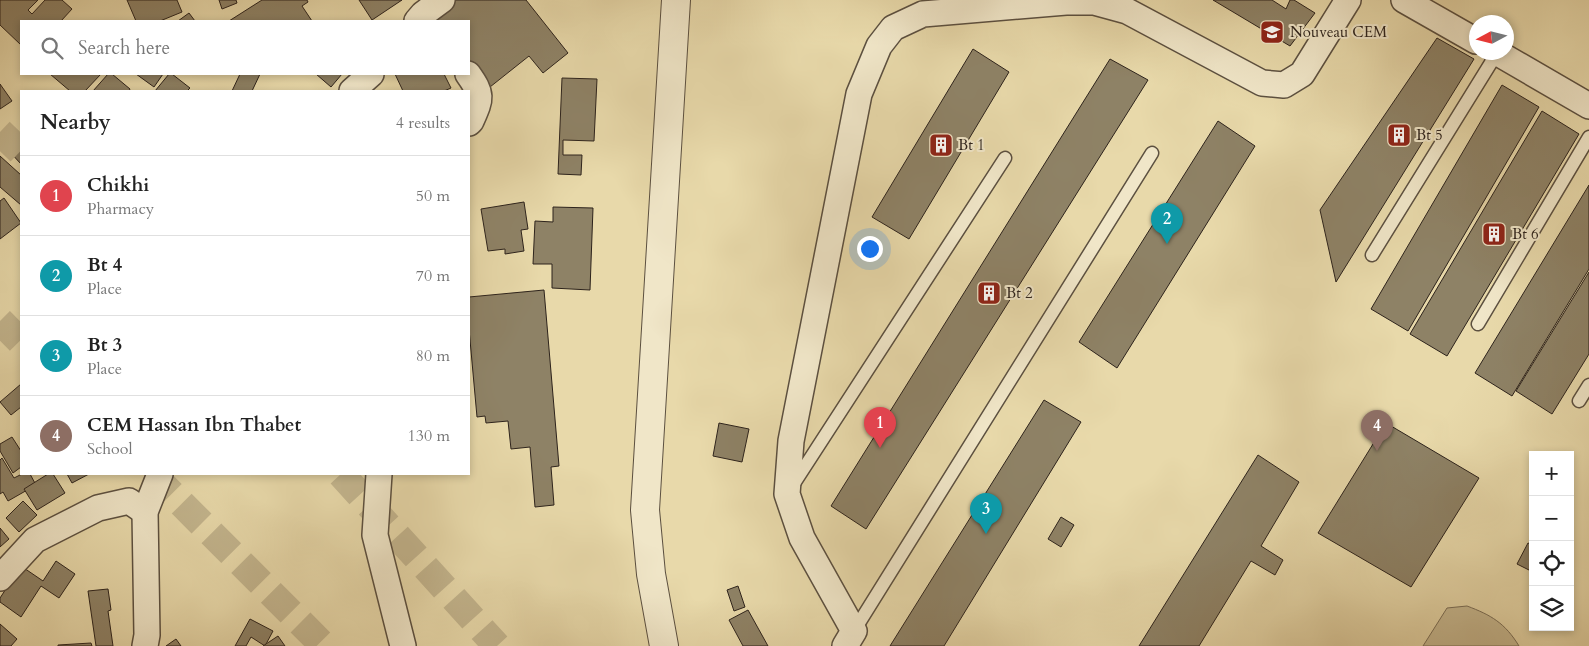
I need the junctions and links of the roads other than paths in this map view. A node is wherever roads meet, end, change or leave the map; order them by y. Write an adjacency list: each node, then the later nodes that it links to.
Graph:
1 (676, 0): 27 (street)
2 (1348, 0): 21 (street)
3 (1404, 0): 4 (street)
4 (1469, 37)
5 (1492, 60): 15 (lane)
6 (1508, 60): 10 (street)
7 (370, 75): 9 (street)
8 (469, 75): 11 (street)
9 (353, 90)
10 (1589, 106)
11 (470, 121)
12 (1589, 137): 16 (lane)
13 (1152, 153): 24 (lane)
14 (1005, 158): 21 (lane)
15 (1372, 255)
16 (1478, 324)
17 (1589, 385): 18 (lane)
18 (1579, 401)
19 (160, 475): 22 (street)
20 (379, 475): 26 (street)
21 (787, 494): 24 (street)
22 (144, 512): 23 (street); 25 (street)
23 (0, 578)
24 (849, 638)
25 (146, 646)
26 (403, 646)
27 (664, 646)

